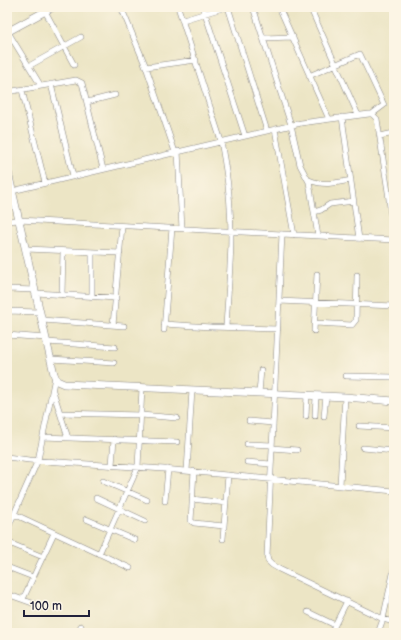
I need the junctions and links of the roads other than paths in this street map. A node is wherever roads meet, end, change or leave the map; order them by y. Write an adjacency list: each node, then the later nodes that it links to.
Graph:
1 (53, 7): 9 (main road)
2 (121, 7): 21 (street)
3 (178, 7): 11 (street)
4 (203, 7): 10 (street)
5 (227, 7): 10 (street); 35 (street)
6 (253, 7): 15 (street)
7 (279, 7): 14 (street)
8 (310, 7): 18 (street)
9 (45, 9): 12 (main road); 16 (street)
10 (205, 14): 11 (street); 37 (street)
11 (183, 20): 17 (street)
12 (7, 31): 20 (street)
13 (81, 37): 16 (street)
14 (293, 37): 15 (street); 22 (street)
15 (263, 38): 33 (street)
16 (64, 47): 19 (street); 20 (street)
17 (196, 60): 21 (street); 39 (street)
18 (336, 64): 22 (street); 29 (street); 30 (street)
19 (74, 65)
20 (29, 66): 24 (street)
21 (146, 67): 40 (street)
22 (309, 76): 32 (street)
23 (51, 84): 24 (street); 28 (street); 43 (street)
24 (41, 86): 25 (street)
25 (22, 90): 26 (street); 46 (street)
26 (7, 92)
27 (115, 95): 28 (street)
28 (87, 102): 42 (street)
29 (372, 114): 30 (street); 38 (street)
30 (358, 115): 31 (street)
31 (342, 117): 32 (street); 45 (street)
32 (329, 119): 33 (street)
33 (291, 125): 34 (street); 44 (street)
34 (275, 129): 35 (street); 57 (street)
35 (267, 131): 37 (street)
36 (394, 133): 38 (street)
37 (245, 136): 39 (street)
38 (380, 136): 60 (street)
39 (221, 141): 40 (street); 55 (street)
40 (177, 152): 42 (street); 54 (street)
41 (7, 168): 47 (main road)
42 (103, 169): 43 (street)
43 (74, 176): 46 (street)
44 (309, 180): 45 (street); 49 (street)
45 (351, 180): 48 (street)
46 (45, 183): 47 (street)
47 (12, 191): 50 (main road)
48 (354, 201): 49 (street); 59 (street)
49 (314, 212): 58 (street)
50 (19, 220): 51 (street); 52 (street); 61 (main road)
51 (7, 221)
52 (122, 226): 53 (street); 64 (street)
53 (172, 228): 54 (street); 81 (street)
54 (182, 229): 55 (street)
55 (231, 232): 56 (street); 81 (street)
56 (282, 234): 57 (street); 72 (street)
57 (294, 235): 58 (street)
58 (318, 236): 59 (street)
59 (359, 239): 60 (street)
60 (394, 240)
61 (26, 249): 62 (street); 68 (main road)
62 (62, 251): 63 (street); 69 (street)
63 (92, 253): 64 (street); 70 (street)
64 (120, 253): 71 (street)
65 (317, 274): 73 (street)
66 (357, 275): 74 (street)
67 (7, 289): 68 (street); 76 (street)
68 (35, 291): 69 (street); 77 (main road)
69 (62, 294): 70 (street)
70 (92, 296): 71 (street)
71 (116, 298): 79 (street)
72 (279, 301): 73 (street); 83 (street)
73 (316, 302): 74 (street); 78 (street)
74 (356, 304): 75 (street); 78 (street)
75 (394, 306)
76 (7, 311): 77 (street); 82 (street)
77 (41, 316): 79 (street); 86 (main road)
78 (315, 323): 84 (street)
79 (113, 325): 80 (street)
80 (124, 326)
81 (226, 328): 83 (street)
82 (7, 329)
83 (278, 329): 98 (street)
84 (314, 331)
85 (7, 335): 86 (street)
86 (47, 340): 87 (street); 88 (main road)
87 (115, 347)
88 (51, 359): 89 (street); 92 (main road)
89 (114, 363)
90 (261, 370): 97 (street)
91 (346, 376): 93 (street)
92 (55, 377): 94 (main road); 95 (street)
93 (394, 377)
94 (142, 388): 96 (main road); 105 (street)
95 (53, 390): 104 (street); 114 (street)
96 (192, 390): 97 (main road); 131 (street)
97 (259, 393): 98 (main road)
98 (275, 394): 99 (main road); 111 (street)
99 (307, 395): 100 (main road); 106 (street)
100 (316, 396): 101 (main road); 107 (street)
101 (326, 396): 102 (main road); 108 (street)
102 (345, 397): 103 (main road); 136 (street)
103 (394, 401)
104 (60, 413): 105 (street); 115 (street)
105 (141, 415): 109 (street); 117 (street)
106 (306, 416)
107 (314, 416)
108 (324, 416)
109 (177, 418)
110 (249, 421): 111 (street)
111 (273, 423): 120 (street)
112 (359, 426): 113 (street)
113 (394, 428)
114 (43, 437): 115 (street); 125 (street)
115 (68, 438): 116 (street)
116 (114, 439): 117 (street); 128 (street)
117 (140, 440): 118 (street); 129 (street)
118 (176, 442)
119 (247, 444): 120 (street)
120 (272, 446): 122 (street); 127 (street)
121 (363, 448): 123 (street)
122 (297, 450)
123 (394, 451)
124 (7, 457): 125 (street)
125 (38, 460): 128 (street); 145 (street)
126 (247, 462): 127 (street)
127 (271, 464): 134 (street)
128 (112, 465): 129 (street)
129 (138, 467): 130 (street); 138 (street)
130 (168, 469): 131 (street); 142 (street)
131 (187, 471): 132 (street)
132 (194, 471): 133 (street); 140 (street)
133 (228, 474): 134 (street); 143 (street)
134 (270, 478): 136 (street); 163 (street)
135 (103, 481): 138 (street)
136 (340, 485): 137 (street)
137 (394, 490)
138 (126, 492): 141 (street); 144 (street)
139 (96, 498): 144 (street)
140 (192, 499): 143 (street); 148 (street)
141 (146, 500)
142 (166, 501)
143 (226, 503): 148 (street)
144 (119, 510): 147 (street); 149 (street)
145 (14, 514): 150 (street); 151 (street)
146 (86, 519): 149 (street)
147 (145, 521)
148 (224, 526): 152 (street)
149 (110, 529): 153 (street); 155 (street)
150 (7, 530)
151 (54, 533): 155 (street); 156 (street)
152 (223, 539)
153 (135, 540)
154 (7, 542): 156 (street)
155 (99, 554): 158 (street)
156 (43, 557): 160 (street)
157 (7, 567): 160 (street)
158 (130, 568)
159 (394, 568): 166 (street)
160 (33, 577): 162 (street)
161 (7, 594): 162 (street)
162 (23, 599): 164 (street)
163 (347, 601): 166 (street); 168 (street)
164 (46, 608)
165 (308, 612): 168 (street)
166 (383, 619): 167 (street); 172 (street)
167 (394, 622)
168 (335, 625): 171 (street)
169 (81, 626): 170 (street)
170 (78, 633)
171 (331, 633)
172 (378, 633)

